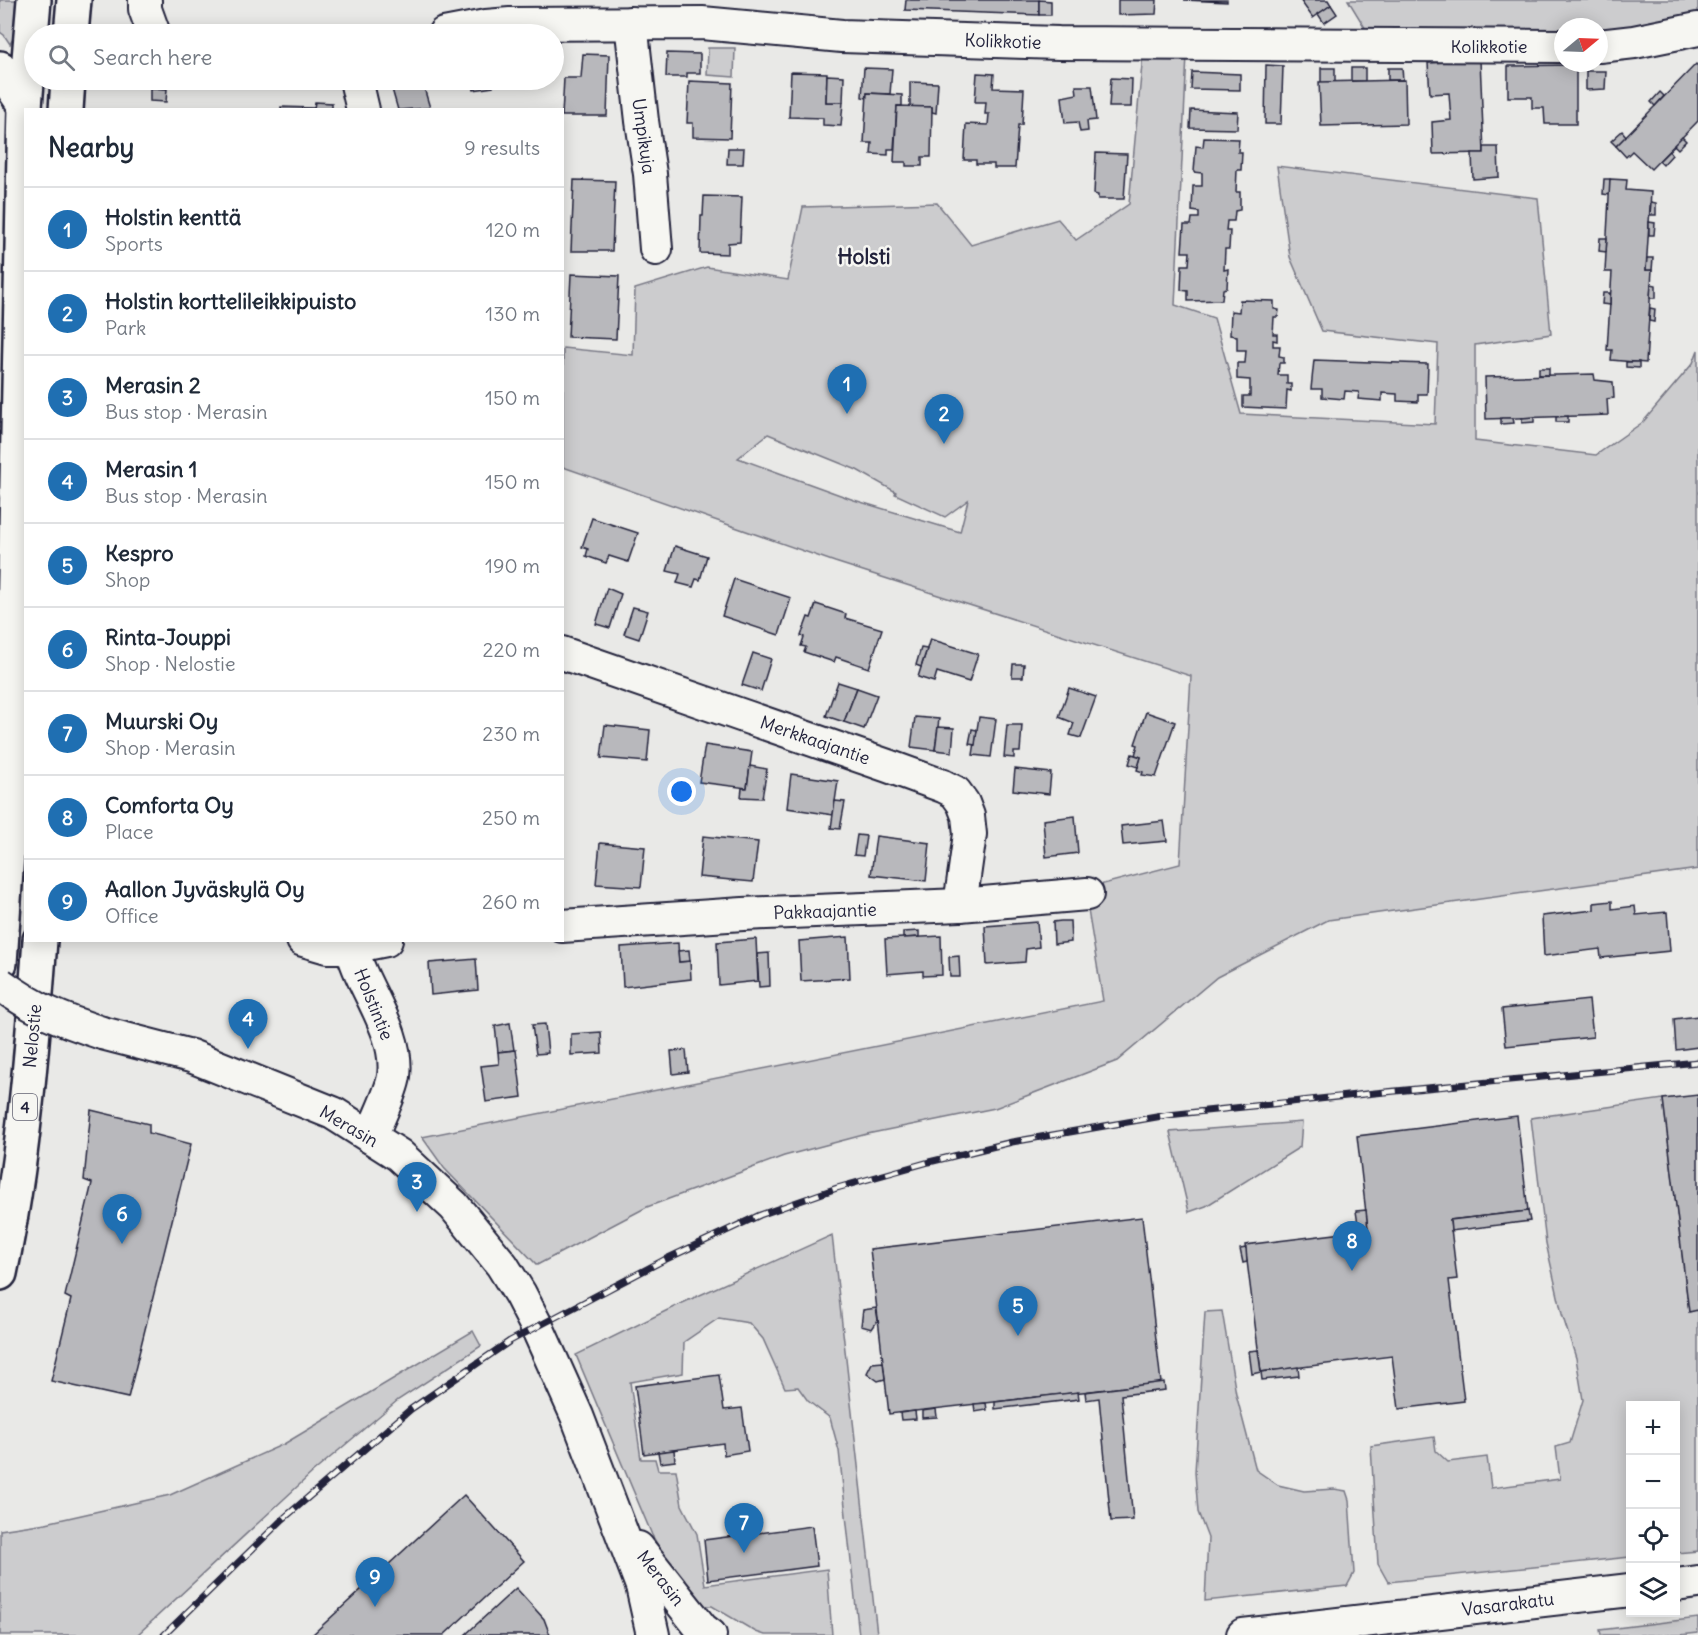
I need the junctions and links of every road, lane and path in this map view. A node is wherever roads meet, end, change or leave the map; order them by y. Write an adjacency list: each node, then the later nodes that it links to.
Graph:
1 (34, 0): 5 (highway)
2 (74, 0): 6 (highway)
3 (145, 0): 7 (street)
4 (631, 23): 8 (street, Kolikkotie); 11 (street, Kolikkotie); 20 (street, Umpikuja)
5 (32, 24)
6 (72, 24)
7 (150, 24)
8 (502, 24)
9 (1698, 29): 10 (street)
10 (1608, 45)
11 (1554, 46)
12 (0, 68): 16 (highway)
13 (26, 90): 16 (highway)
14 (67, 90): 17 (highway)
15 (358, 90): 18 (street)
16 (25, 106)
17 (66, 108)
18 (363, 108)
19 (24, 153): 29 (highway)
20 (656, 249)
21 (564, 654): 23 (street, Merkkaajantie)
22 (1087, 894): 23 (street, Pakkaajantie)
23 (960, 905): 24 (street, Pakkaajantie)
24 (564, 926)
25 (40, 942): 32 (highway, Nelostie / 4)
26 (309, 942): 28 (street)
27 (368, 942): 28 (street)
28 (351, 944): 31 (street, Holstintie)
29 (0, 963)
30 (0, 984): 31 (street, Merasin, bridge)
31 (371, 1137): 33 (street, Merasin)
32 (0, 1273)
33 (616, 1518): 36 (street, Merasin); 40 (street, Merasin)
34 (1698, 1582): 35 (street)
35 (1680, 1584)
36 (642, 1586): 38 (street, Merasin); 39 (street, Merasin)
37 (1626, 1590): 41 (street, Vasarakatu)
38 (653, 1635)
39 (676, 1635)
40 (710, 1635)
41 (1243, 1635)

